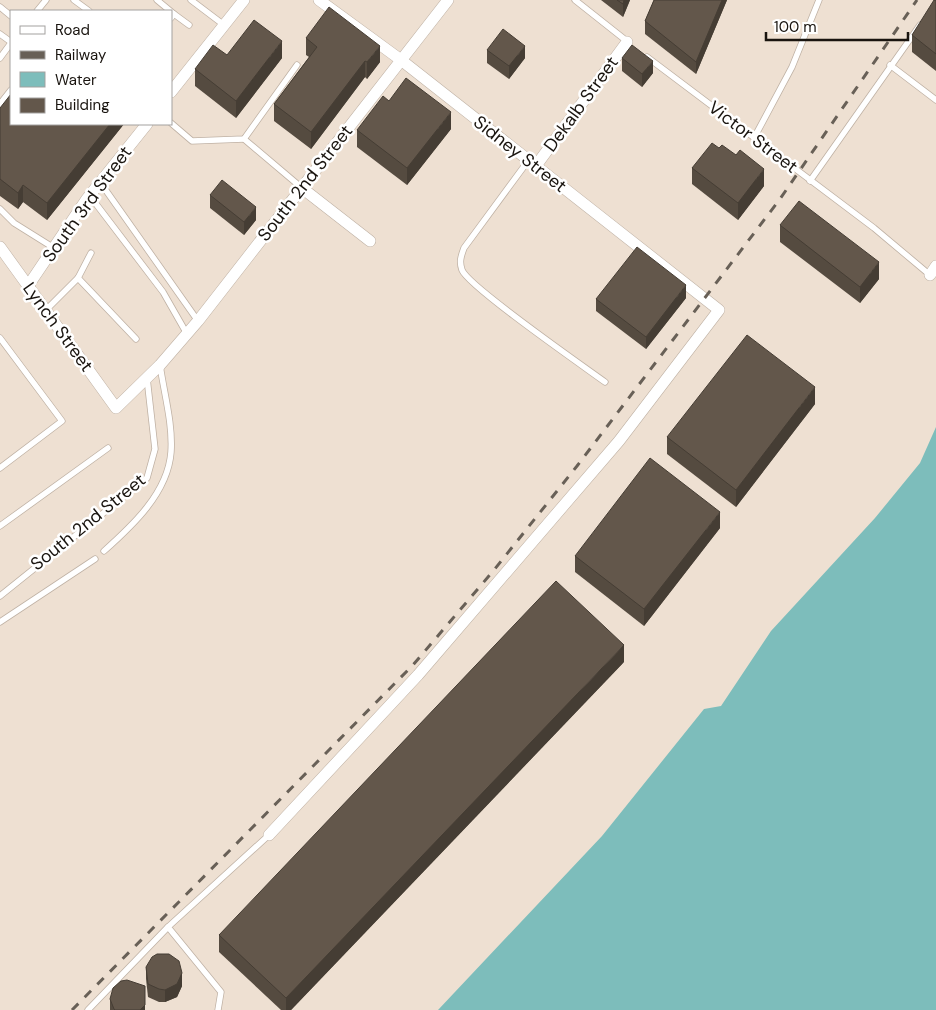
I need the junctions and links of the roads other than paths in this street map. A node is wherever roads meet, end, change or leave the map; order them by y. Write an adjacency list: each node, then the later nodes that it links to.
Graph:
1 (46, 0): 11 (lane)
2 (74, 0): 12 (lane)
3 (157, 0): 13 (lane)
4 (244, 0): 18 (street)
5 (319, 0): 25 (street, Sidney Street)
6 (448, 0): 25 (street, South 2nd Street)
7 (575, 0): 22 (lane)
8 (819, 0): 34 (lane)
9 (195, 1): 18 (lane)
10 (0, 7): 14 (lane)
11 (38, 10)
12 (87, 10)
13 (167, 10)
14 (10, 15)
15 (173, 16): 17 (lane)
16 (925, 18): 27 (lane)
17 (189, 25)
18 (224, 26): 28 (street)
19 (0, 34): 20 (lane)
20 (10, 42)
21 (10, 44): 24 (lane)
22 (630, 44): 36 (street, Dekalb Street)
23 (642, 53): 34 (lane, Victor Street)
24 (0, 58)
25 (401, 60): 36 (street, Sidney Street); 39 (street, South 2nd Street)
26 (298, 65): 35 (lane)
27 (890, 65): 30 (lane); 37 (lane)
28 (175, 79)
29 (10, 91): 31 (lane)
30 (936, 100)
31 (0, 104)
32 (145, 125): 38 (street, South 3rd Street)
33 (172, 125): 35 (lane)
34 (754, 138): 37 (lane, Victor Street)
35 (244, 139): 39 (lane)
36 (532, 164): 56 (lane, Dekalb Street); 65 (street, Sidney Street)
37 (810, 181): 46 (lane, Victor Street)
38 (100, 182): 40 (street, South 3rd Street); 50 (lane)
39 (302, 188): 42 (street); 50 (street, South 2nd Street)
40 (90, 196): 44 (street, South 3rd Street); 51 (lane)
41 (0, 209): 44 (lane)
42 (370, 241)
43 (0, 247): 48 (street, Lynch Street)
44 (54, 248): 48 (street, South 3rd Street)
45 (91, 253): 47 (lane)
46 (933, 271)
47 (78, 278): 49 (lane); 53 (lane)
48 (28, 286): 49 (street, Lynch Street)
49 (46, 310): 57 (street, Lynch Street)
50 (198, 321): 51 (street, South 2nd Street)
51 (187, 334): 54 (street, South 2nd Street)
52 (0, 338): 59 (lane)
53 (136, 339)
54 (160, 365): 55 (street, South 2nd Street); 61 (lane, South 2nd Street)
55 (147, 376): 57 (street, South 2nd Street); 63 (lane, South 2nd Street)
56 (605, 382)
57 (116, 408)
58 (108, 448): 60 (lane)
59 (0, 468)
60 (0, 526)
61 (104, 551)
62 (95, 559): 64 (lane, South 2nd Street)
63 (0, 596)
64 (0, 622)
65 (269, 835): 66 (lane)
66 (168, 927): 67 (lane); 68 (lane)
67 (88, 1010)
68 (218, 1010)

